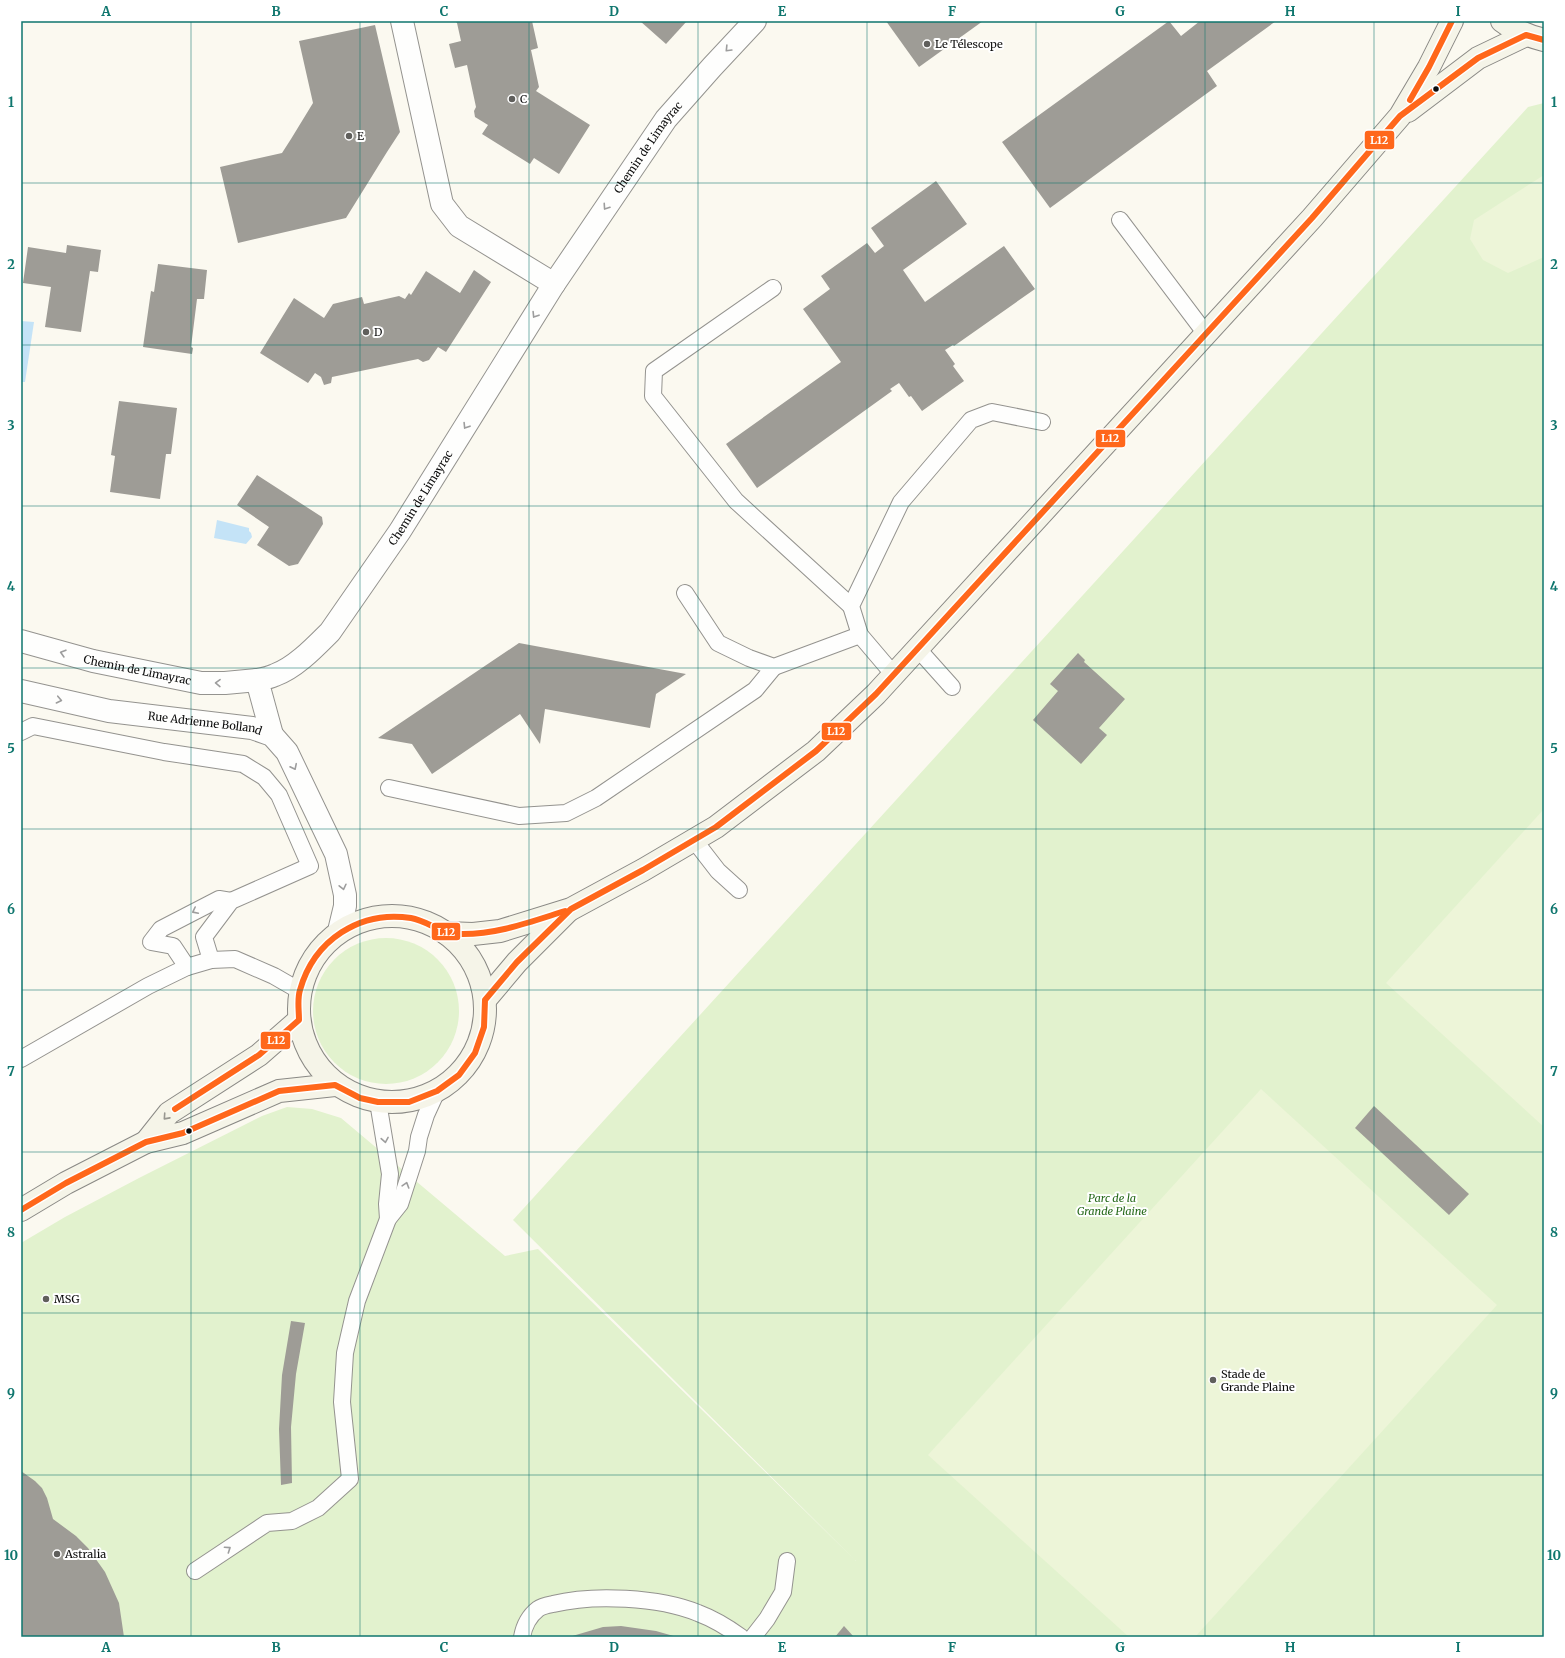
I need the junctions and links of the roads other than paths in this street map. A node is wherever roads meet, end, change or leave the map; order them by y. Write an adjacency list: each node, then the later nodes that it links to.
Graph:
1 (402, 21): 8 (street)
2 (755, 21): 8 (street, Chemin de Limayrac, one-way to 8)
3 (1452, 21): 6 (street)
4 (1502, 21): 5 (street)
5 (1535, 38): 6 (street)
6 (1400, 116): 10 (street)
7 (1120, 220): 10 (lane)
8 (554, 284): 19 (street, Chemin de Limayrac, one-way to 19)
9 (773, 288): 13 (lane)
10 (1206, 334): 16 (street)
11 (1042, 422): 13 (lane)
12 (685, 593): 17 (lane)
13 (851, 606): 14 (lane)
14 (860, 635): 17 (lane); 18 (lane)
15 (21, 641): 19 (street, Chemin de Limayrac, one-way to 15)
16 (918, 649): 18 (street); 20 (lane)
17 (774, 667): 24 (lane)
18 (894, 675): 25 (street)
19 (257, 680): 23 (street)
20 (952, 687)
21 (21, 691): 23 (street, Rue Adrienne Bolland, one-way to 23)
22 (21, 732): 27 (lane)
23 (272, 735): 29 (street, Rue Adrienne Bolland, one-way to 29)
24 (389, 788)
25 (694, 840): 26 (lane); 28 (street)
26 (739, 890)
27 (231, 901): 31 (lane); 32 (lane, one-way to 32)
28 (570, 909): 30 (street); 34 (street)
29 (339, 931): 30 (street); 33 (street)
30 (446, 933): 34 (street)
31 (211, 960): 32 (lane); 33 (lane)
32 (187, 967): 36 (lane)
33 (300, 991): 35 (street)
34 (485, 1000): 38 (street)
35 (299, 1020): 37 (street); 40 (street, one-way to 40)
36 (21, 1059)
37 (335, 1085): 39 (street); 40 (street)
38 (437, 1091): 39 (street); 42 (lane, one-way to 38)
39 (378, 1102): 42 (lane, one-way to 42)
40 (146, 1142): 41 (street)
41 (21, 1210)
42 (388, 1219): 44 (lane, one-way to 42)
43 (787, 1561): 47 (lane)
44 (195, 1571)
45 (522, 1637): 46 (lane)
46 (741, 1637)
47 (754, 1637)

